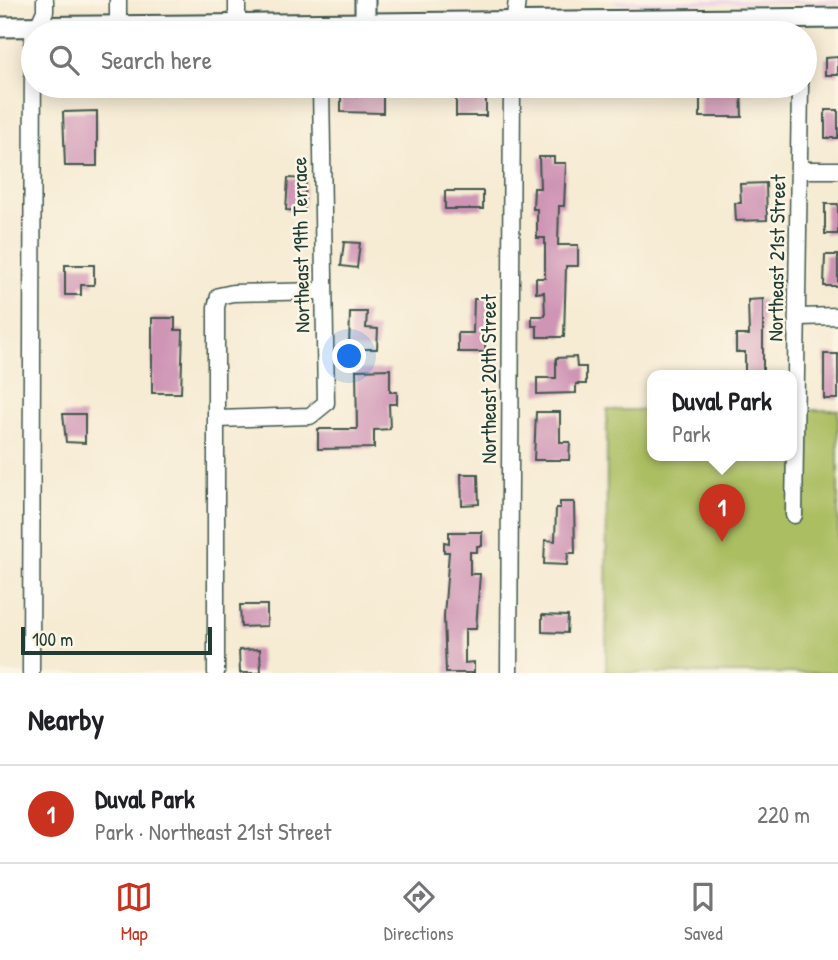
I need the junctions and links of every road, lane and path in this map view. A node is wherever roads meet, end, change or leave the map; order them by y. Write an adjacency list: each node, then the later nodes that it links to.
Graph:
1 (45, 0): 7 (street)
2 (118, 0): 8 (street)
3 (237, 0): 9 (street)
4 (365, 0): 10 (street)
5 (517, 0): 11 (street)
6 (838, 18): 12 (street)
7 (41, 21)
8 (118, 21)
9 (237, 21)
10 (365, 21)
11 (515, 21)
12 (817, 22)
13 (0, 27): 14 (street)
14 (21, 30)
15 (35, 98): 28 (street)
16 (321, 98): 21 (street, Northeast 19th Terrace)
17 (512, 98): 30 (street, Northeast 20th Street)
18 (800, 98): 19 (street, Northeast 21st Street)
19 (799, 170): 20 (street); 23 (street, Northeast 21st Street)
20 (838, 170)
21 (323, 291): 25 (street, Northeast 19th Terrace); 25 (street)
22 (838, 316): 23 (street)
23 (798, 317): 24 (street, Northeast 21st Street)
24 (797, 370)
25 (217, 419): 29 (street)
26 (795, 461): 27 (street, Northeast 21st Street)
27 (794, 515)
28 (30, 673)
29 (216, 673)
30 (509, 673)

